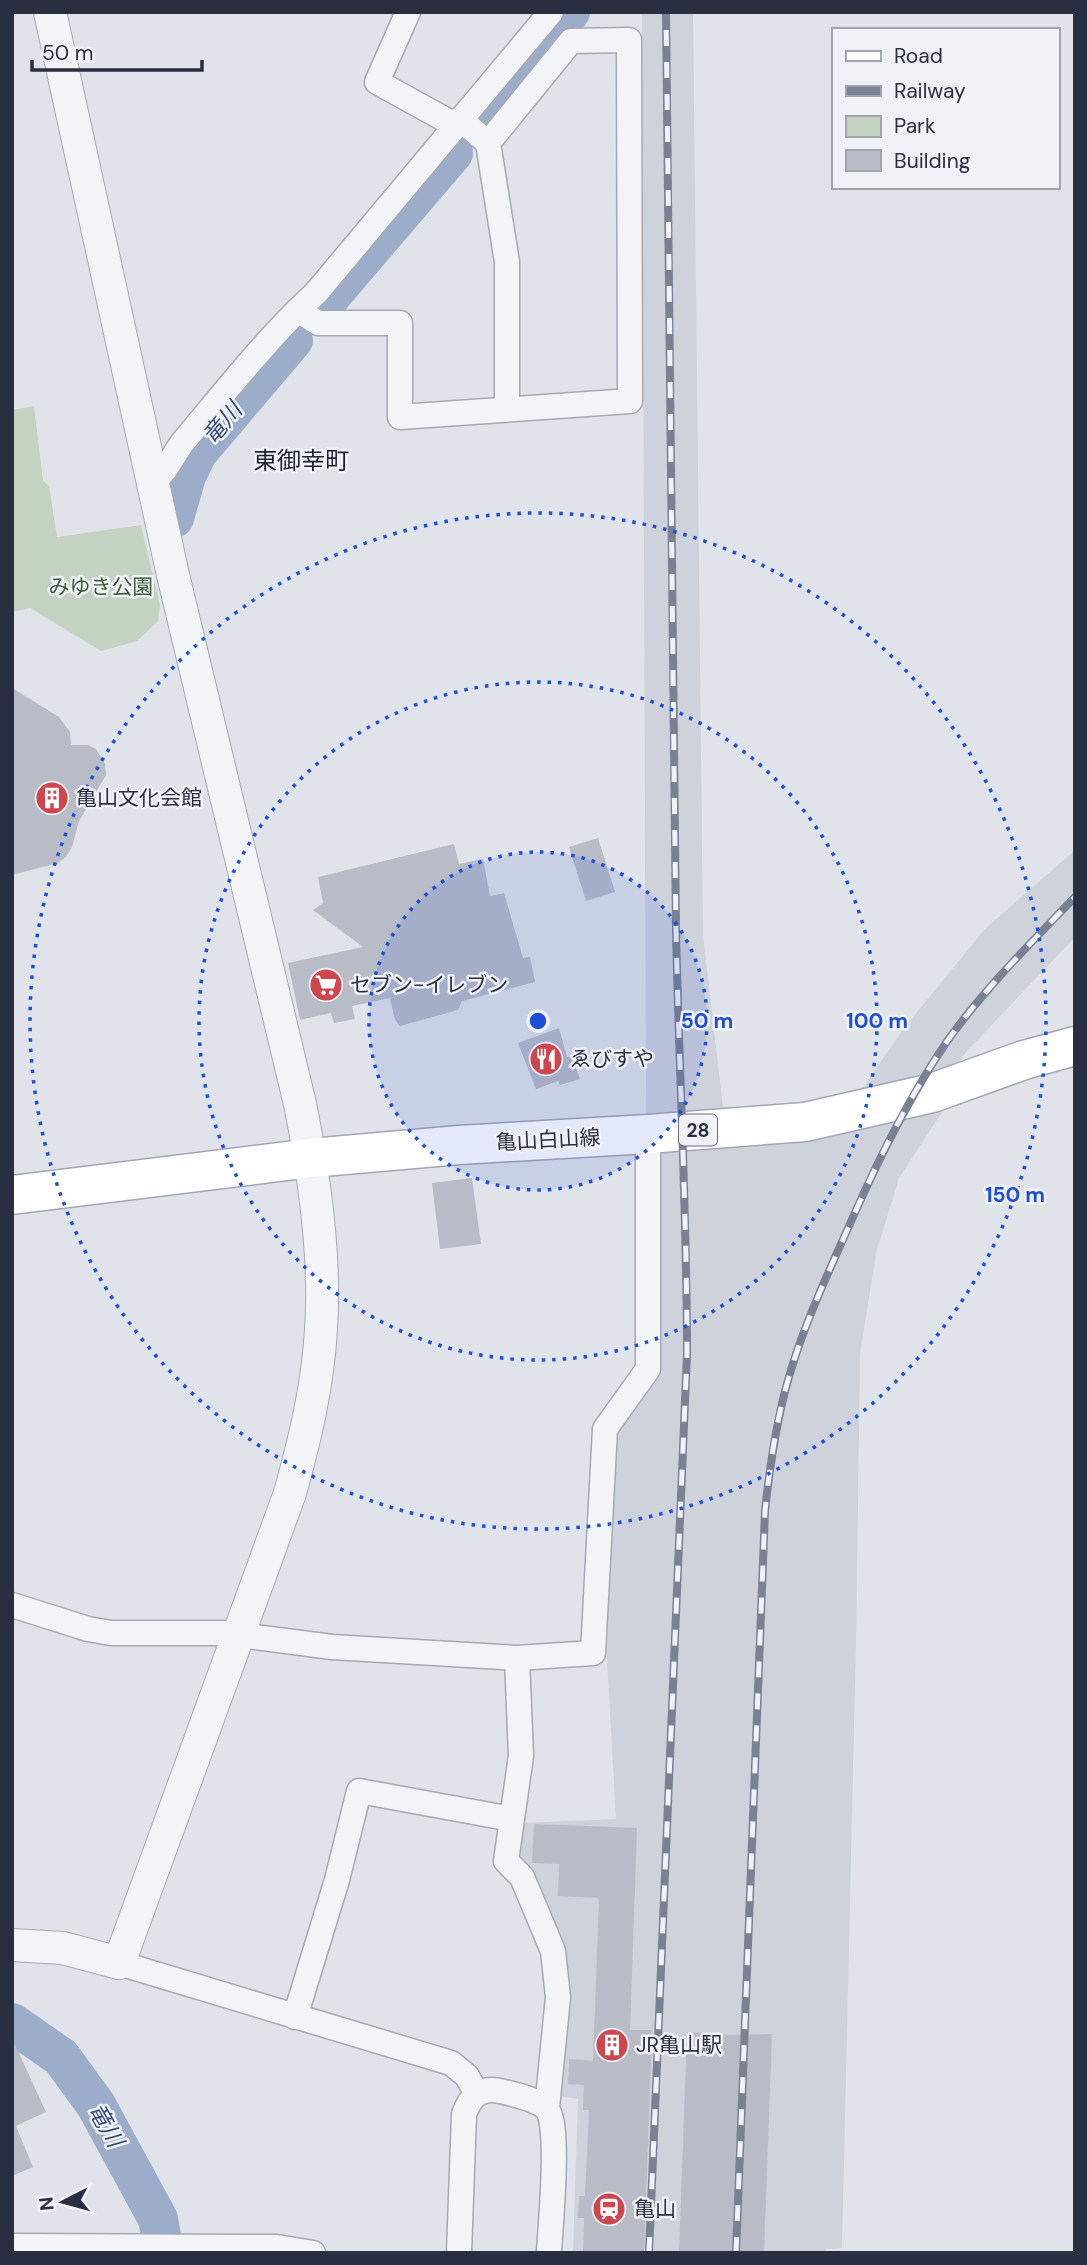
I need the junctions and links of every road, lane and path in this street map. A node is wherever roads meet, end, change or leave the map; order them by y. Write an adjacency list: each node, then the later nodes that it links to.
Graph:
1 (50, 12): 8 (street)
2 (408, 12): 4 (street)
3 (551, 12): 4 (street)
4 (458, 122): 5 (street); 6 (street)
5 (488, 143): 7 (street); 7 (street)
6 (298, 310): 7 (street); 8 (street)
7 (506, 410)
8 (154, 481): 11 (street)
9 (1075, 1046): 10 (main road, 亀山白山線 / 28)
10 (648, 1134): 11 (main road, 亀山白山線 / 28); 15 (street)
11 (311, 1158): 12 (main road, 亀山白山線 / 28); 14 (street)
12 (12, 1195)
13 (12, 1605): 14 (street)
14 (239, 1636): 15 (street); 18 (street)
15 (517, 1658): 16 (street)
16 (512, 1819): 19 (street); 21 (street)
17 (12, 1945): 18 (street)
18 (119, 1964): 19 (street)
19 (295, 2017): 20 (street)
20 (476, 2093): 21 (street); 24 (street)
21 (547, 2108): 25 (street)
22 (12, 2246): 23 (street)
23 (313, 2253)
24 (459, 2253)
25 (549, 2253)

